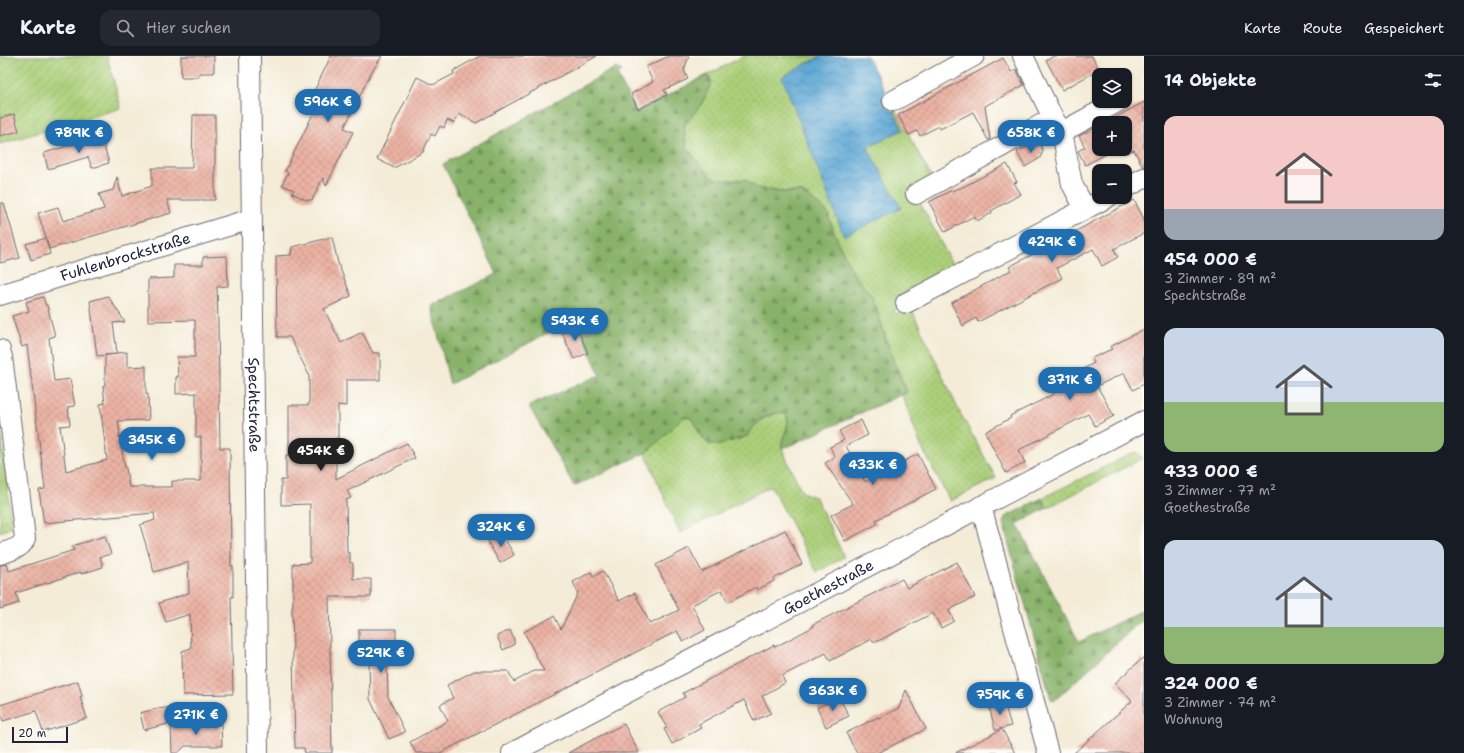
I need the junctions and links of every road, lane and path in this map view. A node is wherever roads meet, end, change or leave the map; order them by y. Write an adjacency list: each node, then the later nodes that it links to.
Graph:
1 (250, 56): 12 (street, Spechtstraße)
2 (974, 56): 4 (street)
3 (1025, 56): 6 (street)
4 (893, 101)
5 (1100, 108): 6 (street)
6 (1058, 125): 9 (street); 11 (street)
7 (1144, 178): 8 (street)
8 (1132, 184)
9 (916, 194)
10 (1095, 204): 11 (street)
11 (1085, 209): 14 (street)
12 (252, 219): 13 (street, Fuhlenbrockstraße); 19 (street, Spechtstraße)
13 (0, 295)
14 (906, 303)
15 (0, 350): 18 (street)
16 (1144, 421): 17 (street, Goethestraße)
17 (981, 506): 20 (street, Goethestraße); 21 (street)
18 (0, 554)
19 (258, 753)
20 (512, 753)
21 (1048, 753)

